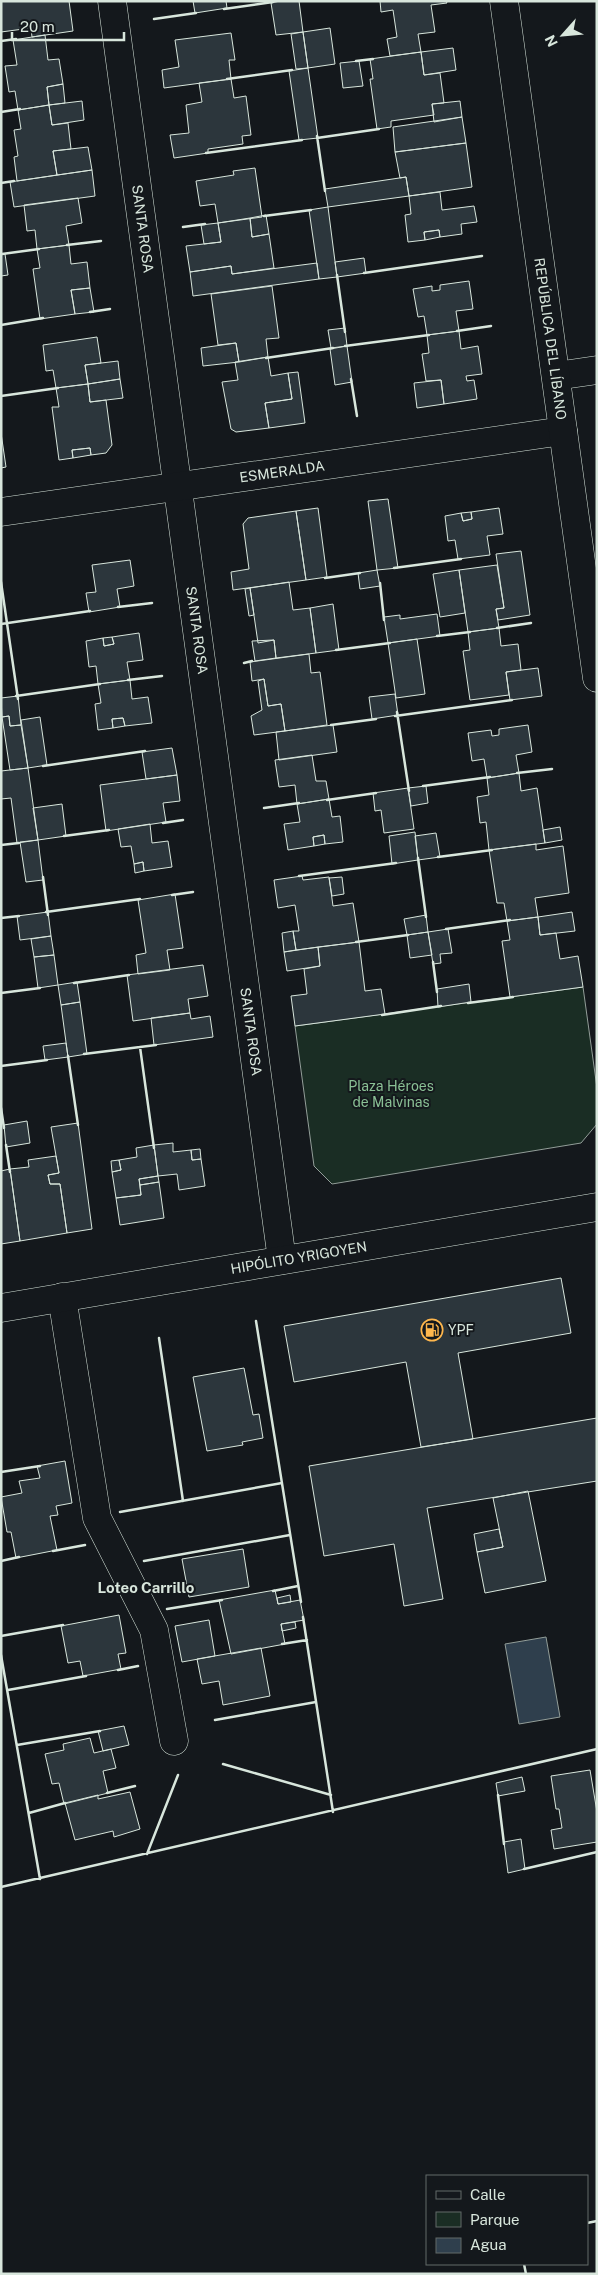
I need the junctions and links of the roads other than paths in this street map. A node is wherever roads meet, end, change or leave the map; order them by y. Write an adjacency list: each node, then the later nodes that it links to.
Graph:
1 (112, 1): 6 (street, SANTA ROSA)
2 (504, 1): 4 (street, REPÚBLICA DEL LÍBANO)
3 (597, 370): 4 (street)
4 (556, 376): 5 (street, REPÚBLICA DEL LÍBANO)
5 (563, 431): 6 (street, ESMERALDA); 8 (street, REPÚBLICA DEL LÍBANO)
6 (178, 486): 7 (street, ESMERALDA); 10 (street, SANTA ROSA)
7 (1, 512)
8 (597, 678)
9 (597, 1207): 10 (street, HIPÓLITO YRIGOYEN)
10 (282, 1260): 11 (street, HIPÓLITO YRIGOYEN)
11 (62, 1298): 12 (street, HIPÓLITO YRIGOYEN); 13 (street)
12 (1, 1308)
13 (174, 1741)

